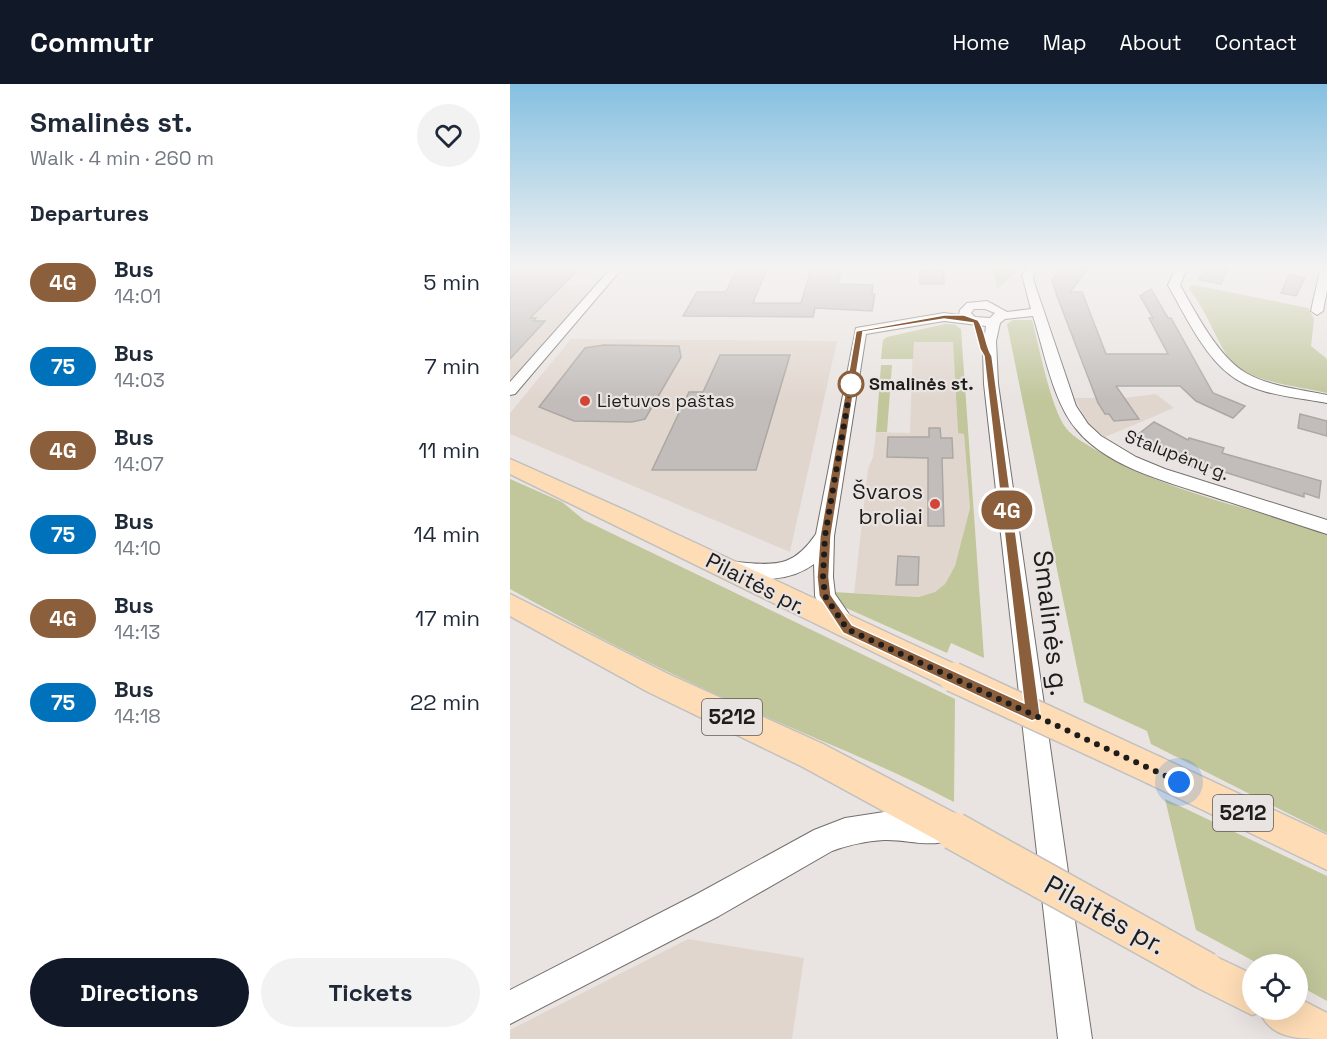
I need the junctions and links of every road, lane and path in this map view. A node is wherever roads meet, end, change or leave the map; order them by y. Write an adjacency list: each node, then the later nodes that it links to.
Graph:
1 (580, 311): 11 (street)
2 (953, 311): 8 (street)
3 (966, 311): 9 (street, Smalinės g.)
4 (994, 311): 7 (street)
5 (1190, 311): 12 (street)
6 (1038, 312): 7 (street); 14 (street, Stalupėnų g.)
7 (998, 315): 9 (street); 10 (street, Smalinės g.)
8 (921, 319): 9 (street); 15 (street)
9 (973, 320): 10 (street, Smalinės g.)
10 (988, 356): 25 (street, Smalinės g.)
11 (510, 391)
12 (1327, 399)
13 (510, 466): 16 (main road, Pilaitės pr. / 5212)
14 (1327, 527)
15 (825, 536): 16 (street); 18 (street)
16 (726, 568): 18 (main road, Pilaitės pr. / 5212)
17 (510, 604): 19 (main road, Pilaitės pr. / 5212)
18 (847, 629): 20 (main road, Pilaitės pr. / 5212, bridge)
19 (954, 831): 21 (main road, Pilaitės pr. / 5212, bridge); 22 (street)
20 (1327, 853)
21 (1242, 990)
22 (510, 1008)
23 (1298, 1020): 24 (main road)
24 (1327, 1035)
25 (1076, 1039)

